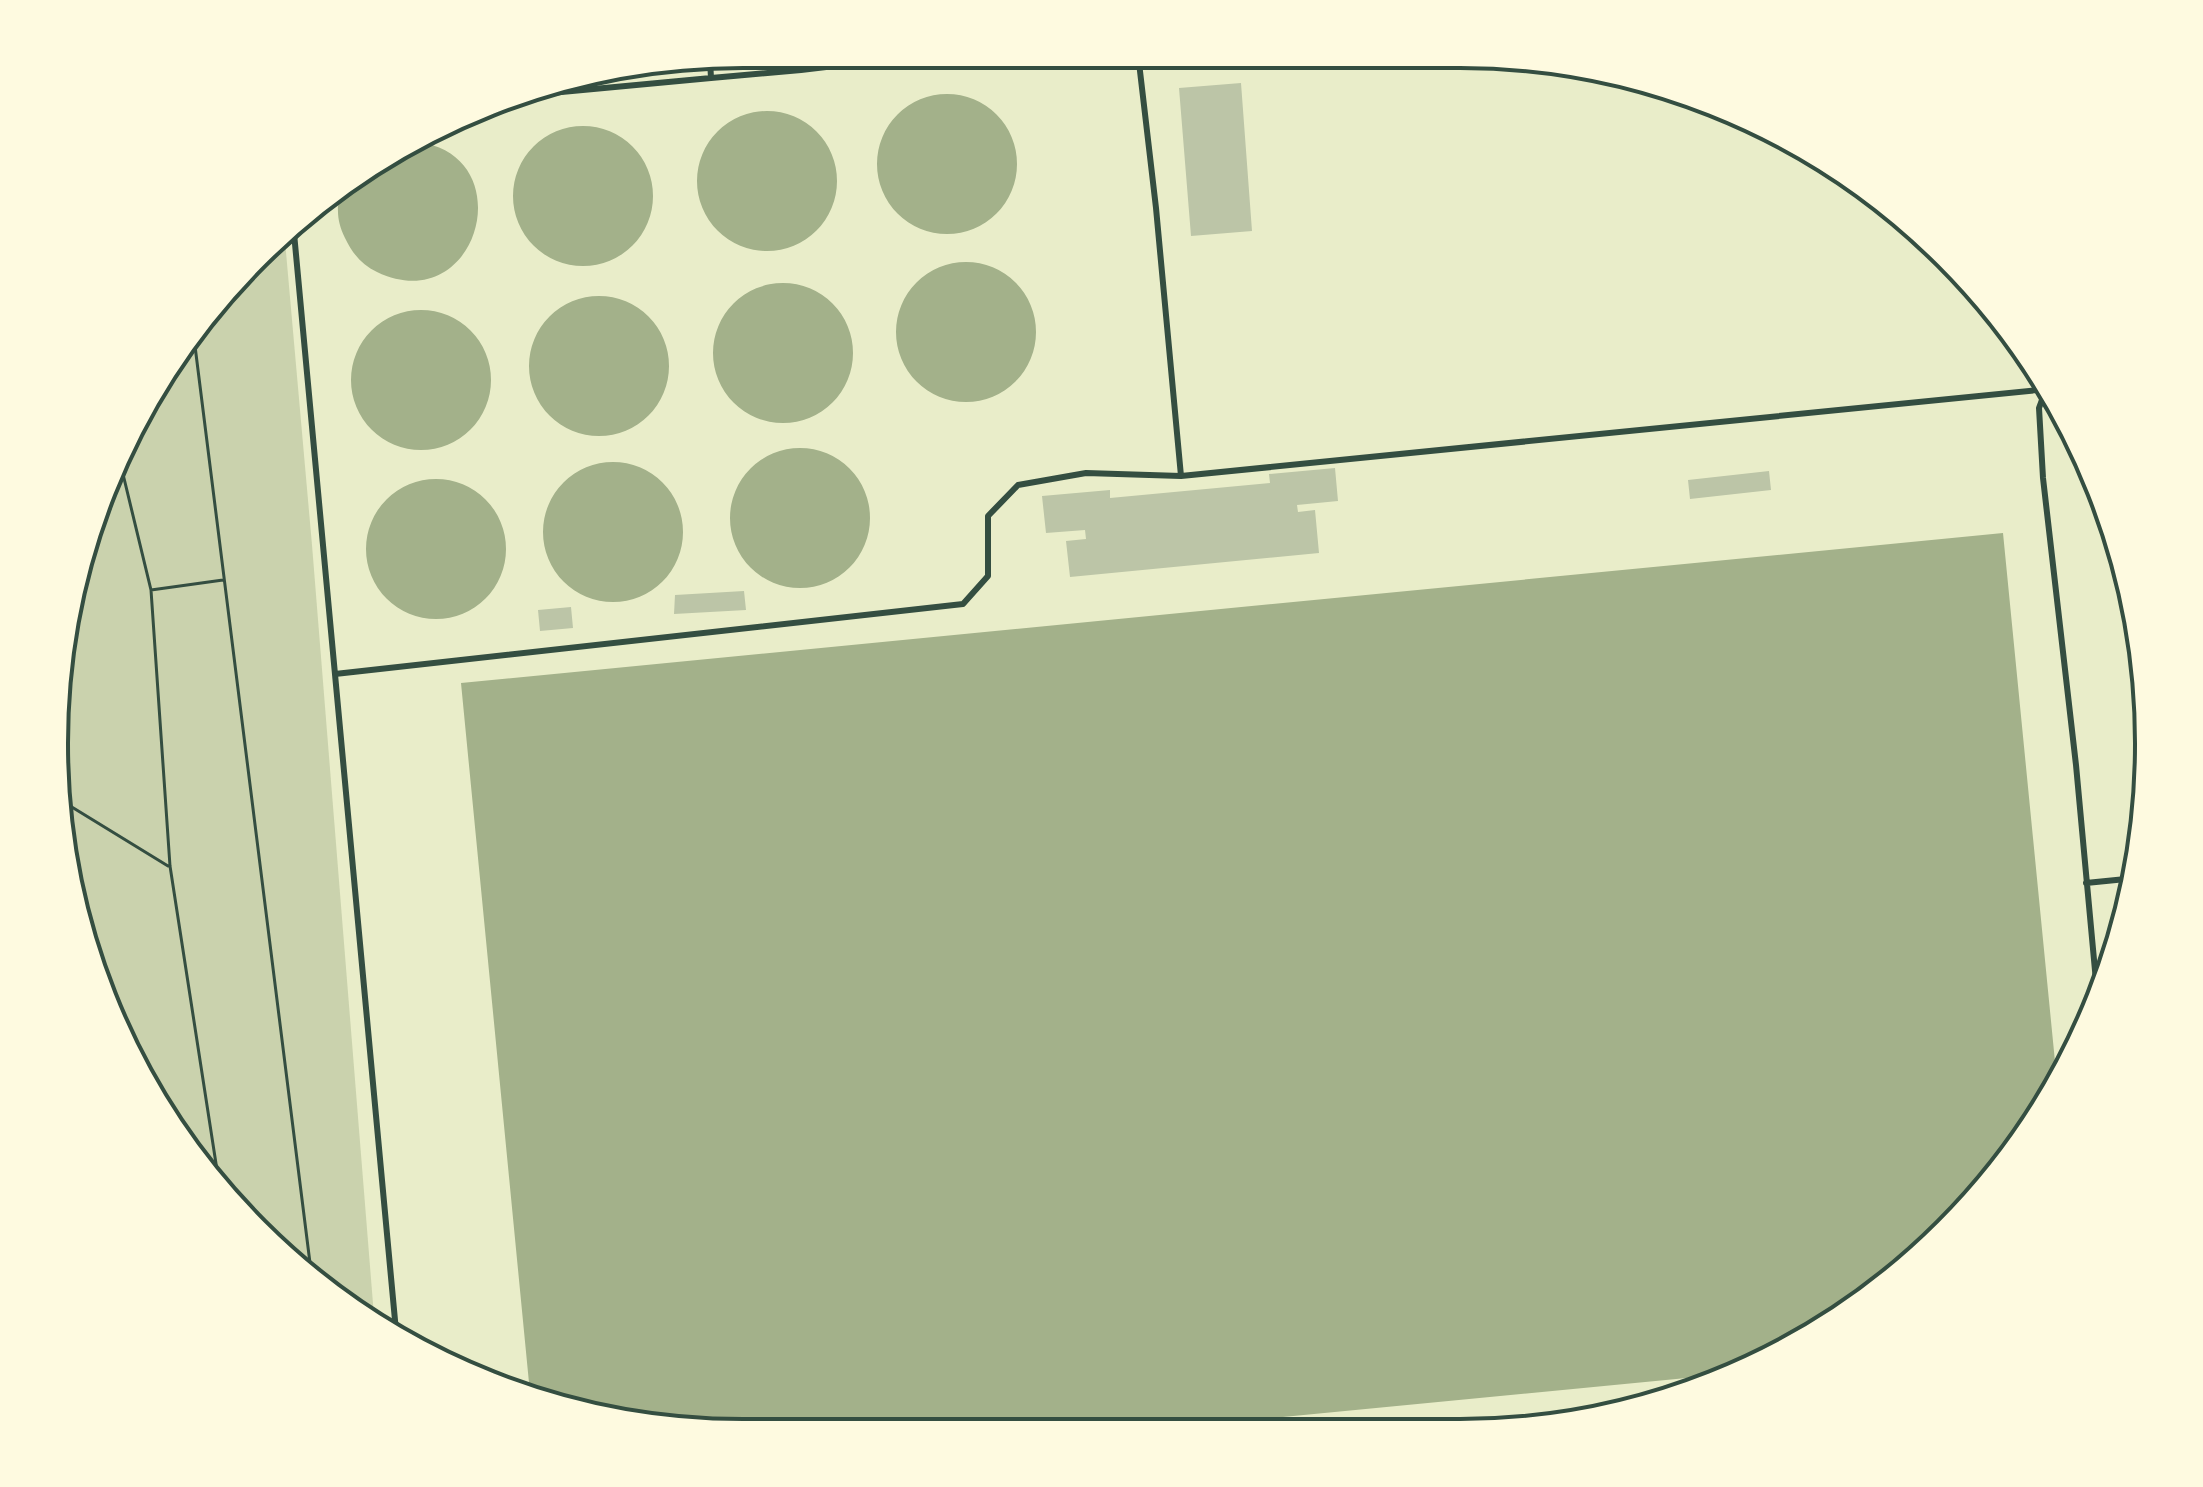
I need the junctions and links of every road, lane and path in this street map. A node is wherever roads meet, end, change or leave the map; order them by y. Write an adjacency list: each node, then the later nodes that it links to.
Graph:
1 (818, 68): 4 (lane)
2 (1140, 68): 11 (lane)
3 (710, 69): 4 (lane)
4 (711, 78): 5 (lane)
5 (568, 91)
6 (295, 239): 14 (lane)
7 (195, 349): 12 (path)
8 (2035, 390): 11 (lane)
9 (2042, 401): 18 (lane)
10 (123, 476): 13 (path)
11 (1181, 476): 14 (lane)
12 (224, 580): 13 (path); 21 (path)
13 (151, 590): 16 (path)
14 (335, 674): 22 (lane)
15 (71, 806): 16 (path)
16 (170, 866): 20 (path)
17 (2121, 880): 18 (lane)
18 (2086, 883): 19 (lane)
19 (2095, 972)
20 (216, 1165)
21 (310, 1261)
22 (395, 1322)

